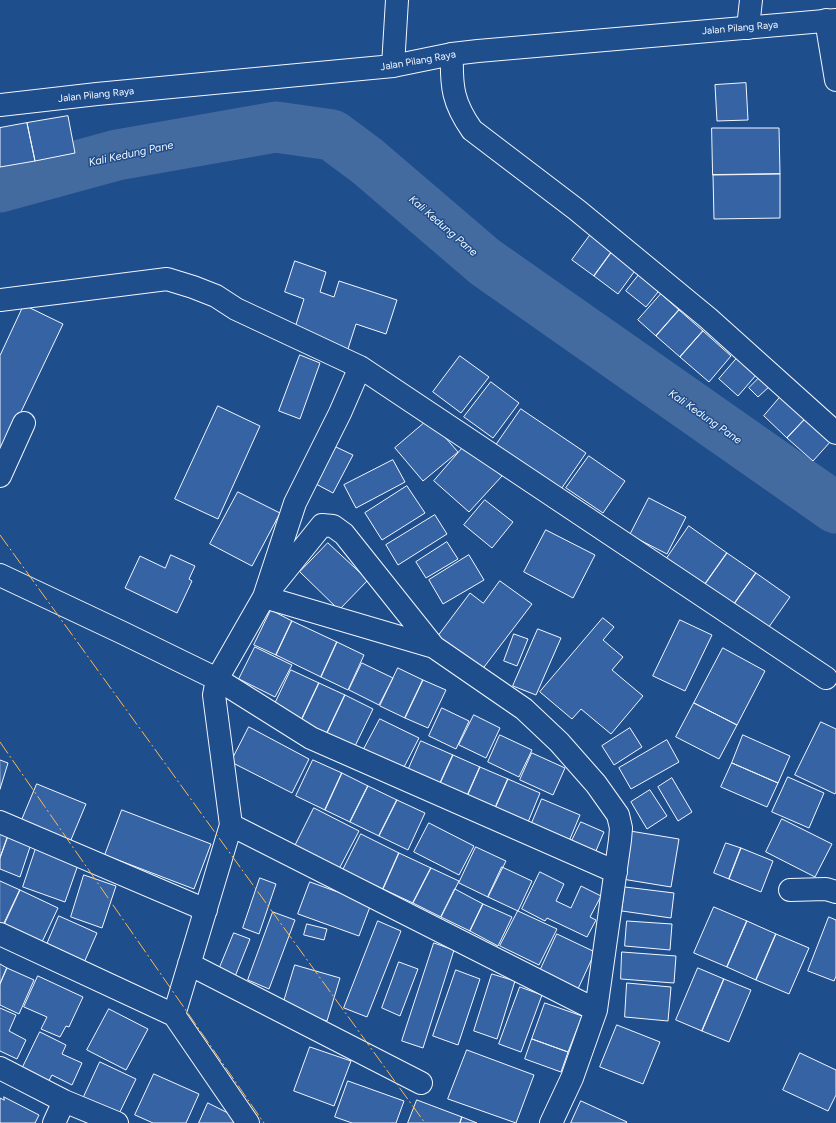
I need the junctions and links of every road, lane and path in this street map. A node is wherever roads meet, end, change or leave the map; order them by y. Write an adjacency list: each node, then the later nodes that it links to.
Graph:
1 (397, 0): 6 (main road)
2 (751, 0): 4 (main road)
3 (831, 20): 4 (main road, Jalan Pilang Raya); 7 (main road)
4 (748, 28): 5 (main road, Jalan Pilang Raya)
5 (452, 54): 6 (main road, Jalan Pilang Raya); 12 (main road)
6 (393, 66): 8 (main road, Jalan Pilang Raya)
7 (836, 80)
8 (0, 105)
9 (0, 300): 10 (main road)
10 (360, 367): 15 (main road); 17 (main road)
11 (24, 424): 13 (main road)
12 (836, 433)
13 (0, 476)
14 (0, 575): 18 (main road)
15 (264, 596): 16 (main road); 16 (main road); 18 (main road)
16 (434, 648): 21 (main road)
17 (826, 678)
18 (217, 679): 20 (main road); 21 (main road)
19 (0, 822): 24 (main road)
20 (231, 825): 24 (main road); 27 (main road)
21 (616, 872): 27 (main road)
22 (790, 890): 23 (main road)
23 (836, 892)
24 (206, 910): 26 (main road)
25 (0, 934): 28 (main road)
26 (189, 964): 28 (main road); 30 (main road)
27 (596, 1010): 35 (main road)
28 (174, 1015): 34 (main road)
29 (0, 1068): 31 (main road)
30 (420, 1083)
31 (64, 1101): 32 (main road); 33 (main road)
32 (54, 1123)
33 (117, 1123)
34 (248, 1123)
35 (551, 1123)

